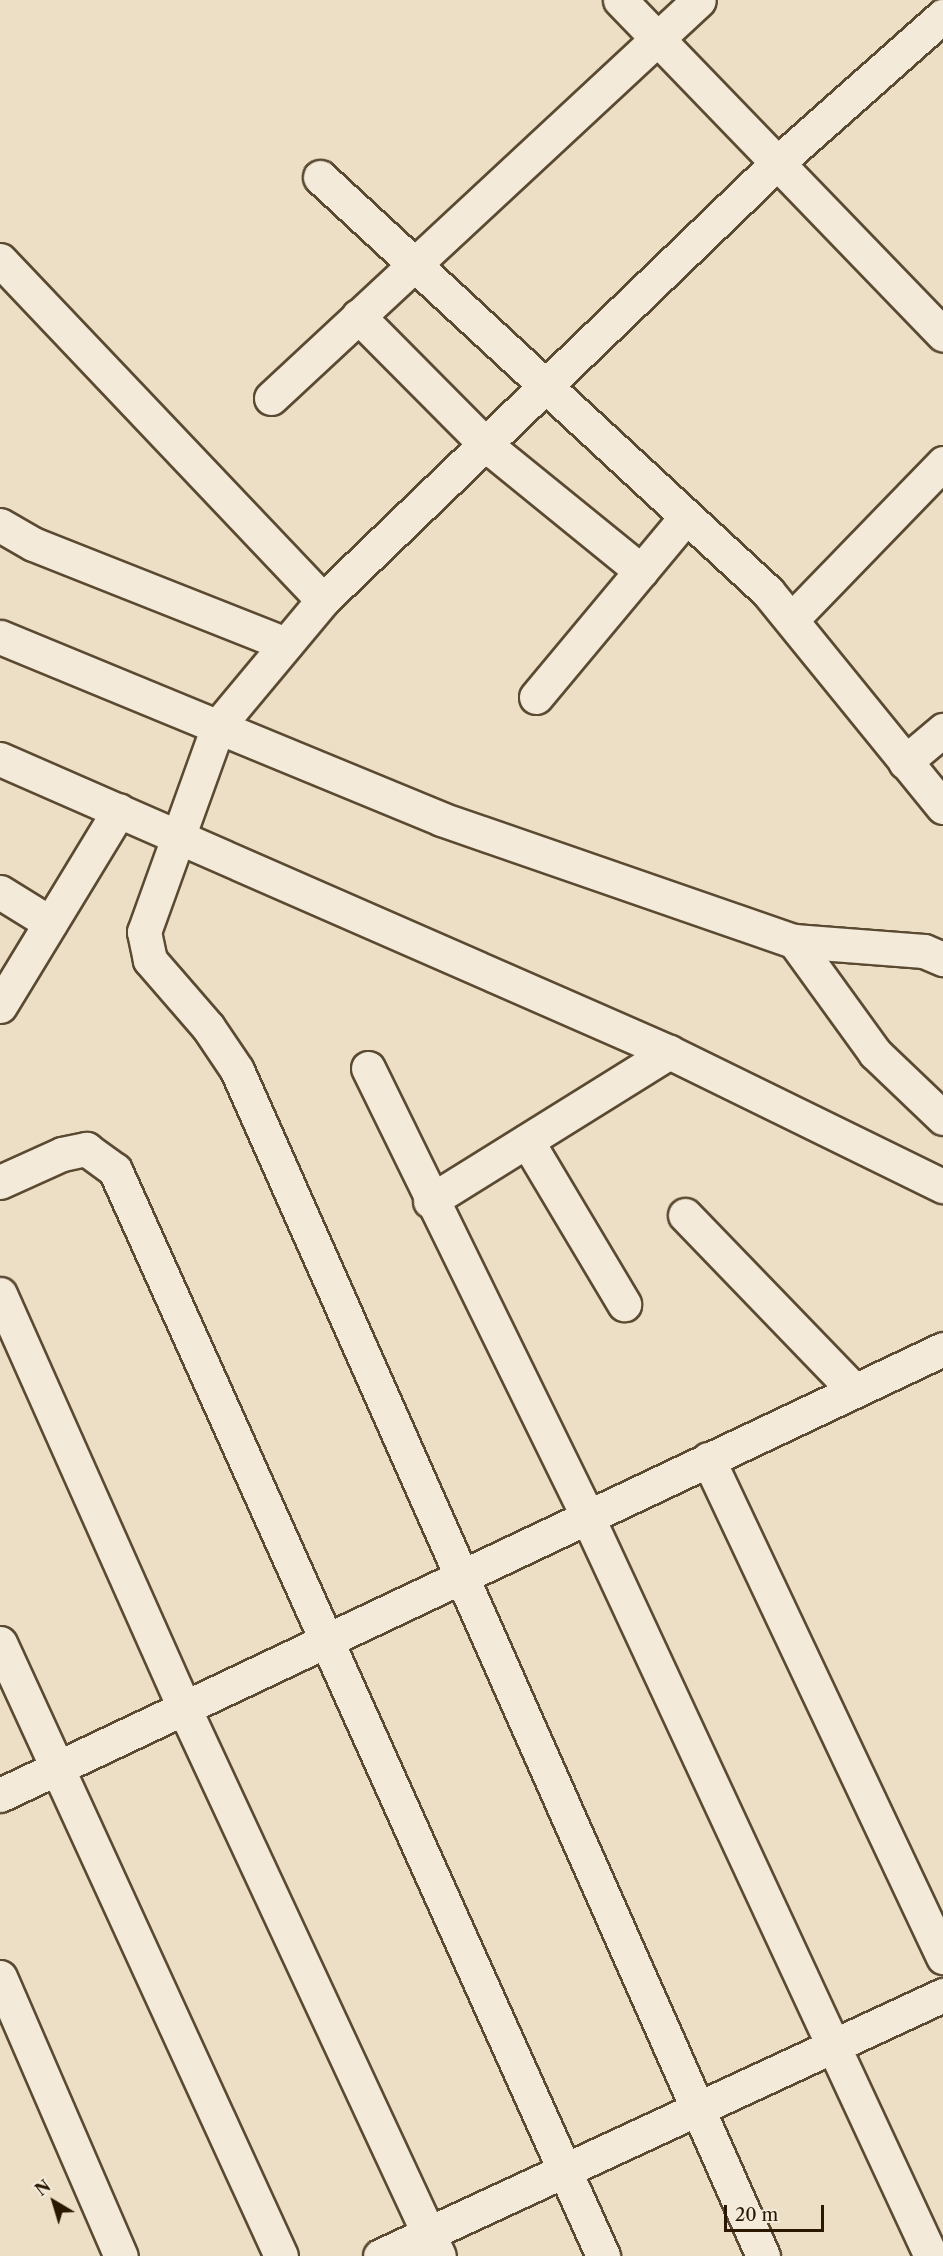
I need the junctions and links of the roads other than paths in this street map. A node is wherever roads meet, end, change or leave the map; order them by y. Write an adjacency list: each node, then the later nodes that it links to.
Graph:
1 (620, 0): 4 (street)
2 (699, 0): 4 (street)
3 (943, 16): 5 (street)
4 (654, 38): 5 (street); 8 (street)
5 (775, 165): 10 (street); 11 (street)
6 (320, 177): 8 (street)
7 (0, 260): 18 (street)
8 (413, 265): 9 (street); 11 (street)
9 (358, 316): 12 (street); 13 (street)
10 (943, 335)
11 (546, 387): 13 (street); 15 (street)
12 (271, 398)
13 (486, 445): 17 (street); 18 (street)
14 (943, 463): 19 (street)
15 (686, 517): 17 (street); 19 (street)
16 (0, 525): 21 (street)
17 (641, 571): 22 (street)
18 (323, 600): 21 (street)
19 (793, 618): 26 (street)
20 (0, 637): 23 (street)
21 (286, 644): 23 (street)
22 (536, 697)
23 (218, 726): 29 (street); 32 (street)
24 (943, 730): 26 (street)
25 (0, 759): 28 (street)
26 (905, 762): 27 (street)
27 (943, 807)
28 (119, 810): 29 (street); 31 (street)
29 (179, 836): 35 (street); 49 (street)
30 (0, 892): 31 (street)
31 (50, 924): 34 (street)
32 (794, 941): 33 (street); 37 (street)
33 (943, 959)
34 (0, 1006)
35 (669, 1052): 38 (street); 40 (street)
36 (368, 1068): 41 (street)
37 (943, 1118)
38 (527, 1141): 41 (street); 44 (street)
39 (0, 1182): 50 (street)
40 (943, 1186)
41 (430, 1201): 48 (street)
42 (684, 1215): 46 (street)
43 (0, 1294): 52 (street)
44 (624, 1304)
45 (943, 1349): 46 (street)
46 (854, 1390): 47 (street)
47 (708, 1459): 48 (street); 55 (street)
48 (587, 1516): 49 (street); 58 (street)
49 (462, 1576): 50 (street); 59 (street)
50 (325, 1640): 52 (street); 60 (street)
51 (0, 1643): 53 (street)
52 (184, 1708): 53 (street); 61 (street)
53 (56, 1768): 54 (street); 63 (street)
54 (0, 1795)
55 (943, 1957)
56 (0, 1977): 62 (street)
57 (943, 1995): 58 (street)
58 (837, 2044): 59 (street); 67 (street)
59 (696, 2108): 60 (street); 66 (street)
60 (561, 2170): 61 (street); 65 (street)
61 (434, 2246): 64 (street)
62 (121, 2256)
63 (281, 2256)
64 (380, 2256)
65 (603, 2256)
66 (763, 2256)
67 (931, 2256)

